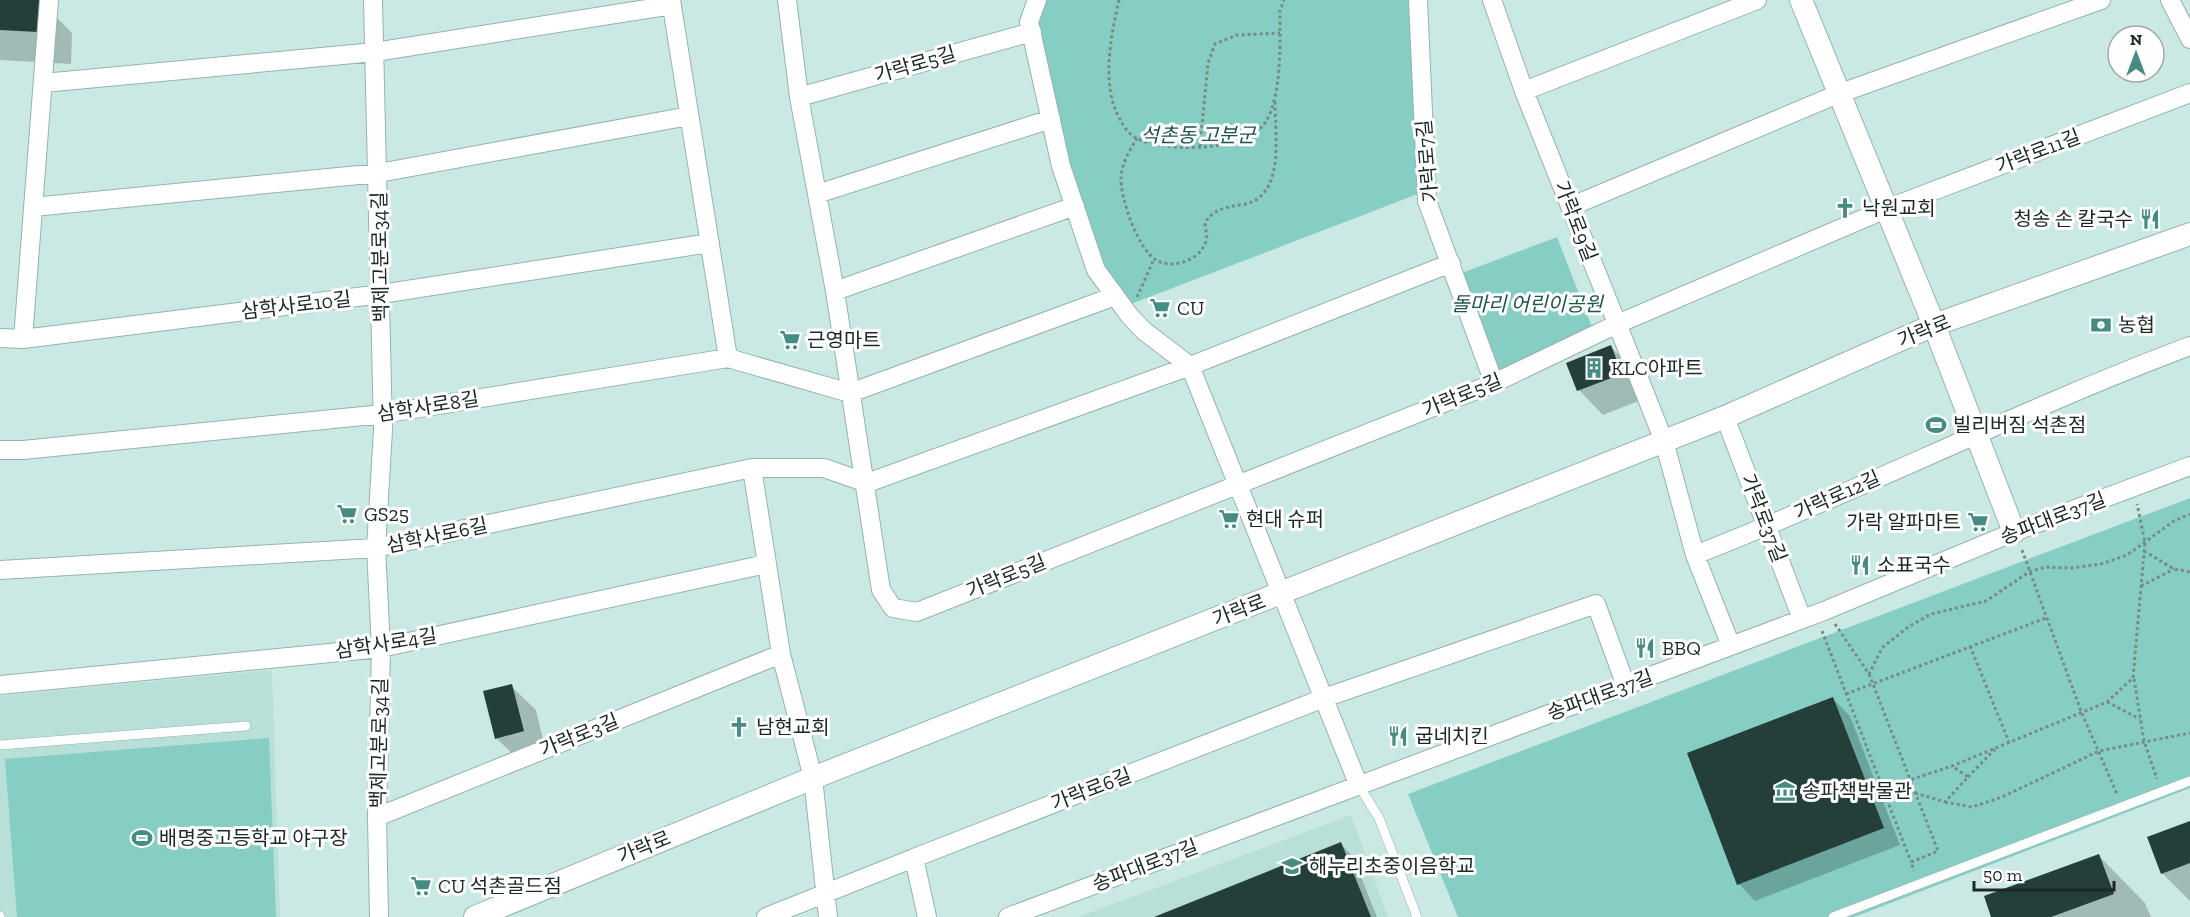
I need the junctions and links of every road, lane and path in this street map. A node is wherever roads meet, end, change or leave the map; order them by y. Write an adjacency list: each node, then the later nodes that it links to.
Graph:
1 (49, 0): 18 (street)
2 (373, 0): 17 (street, 백제고분로34길)
3 (1038, 0): 14 (street)
4 (1119, 0): 26 (path)
5 (1284, 0): 15 (path)
6 (1492, 0): 19 (street, 가락로9길)
7 (1757, 0): 19 (street)
8 (1801, 0): 21 (street)
9 (2101, 0): 21 (street)
10 (2170, 0): 16 (street)
11 (790, 1): 22 (street, 가락로5길)
12 (1421, 1): 37 (street, 가락로7길)
13 (671, 2): 17 (street); 24 (street)
14 (1032, 32): 22 (street, 가락로5길); 25 (street)
15 (1280, 33): 23 (path); 27 (path)
16 (2190, 39)
17 (375, 52): 18 (street); 28 (street, 백제고분로34길)
18 (43, 83): 32 (street)
19 (1524, 91): 31 (street, 가락로9길)
20 (2190, 93): 33 (street, 가락로11길)
21 (1838, 94): 31 (street); 33 (street)
22 (799, 97): 29 (street, 가락로5길)
23 (1275, 99): 27 (path); 36 (path)
24 (689, 116): 28 (street, 백제고분로34길); 35 (street)
25 (1051, 119): 29 (street); 30 (street)
26 (1137, 138): 27 (path); 36 (path)
27 (1200, 146)
28 (379, 173): 32 (street, 백제고분로34길); 39 (street, 백제고분로34길)
29 (817, 194): 38 (street, 가락로5길)
30 (1074, 206): 38 (street); 40 (street)
31 (1572, 206): 42 (street, 가락로9길)
32 (33, 207): 45 (street)
33 (1886, 209): 42 (street, 가락로11길); 43 (street)
34 (2190, 234): 43 (street, 가락로)
35 (710, 243): 39 (street, 삼학사로10길); 47 (street)
36 (1154, 259): 41 (path)
37 (1451, 263): 48 (street); 49 (street, 가락로7길)
38 (835, 291): 50 (street, 가락로5길)
39 (381, 294): 45 (street, 삼학사로10길); 51 (street, 백제고분로34길)
40 (1115, 296): 41 (street); 50 (street)
41 (1129, 315): 48 (street)
42 (1615, 325): 49 (street, 가락로5길); 54 (street, 가락로9길)
43 (1935, 325): 52 (street, 가락로); 53 (street)
44 (0, 338): 45 (street, 삼학사로10길)
45 (24, 339)
46 (2190, 346): 53 (street, 가락로12길)
47 (728, 357): 50 (street, 삼학사로8길); 51 (street, 삼학사로8길)
48 (1190, 366): 58 (street); 59 (street)
49 (1494, 383): 59 (street, 가락로5길)
50 (850, 393): 58 (street, 가락로5길)
51 (383, 414): 55 (street, 삼학사로8길); 65 (street, 백제고분로34길)
52 (1725, 417): 54 (street, 가락로); 62 (street, 가락로37길)
53 (1977, 433): 62 (street, 가락로12길); 63 (street)
54 (1664, 441): 67 (street); 74 (street, 가락로)
55 (0, 450)
56 (2190, 466): 60 (street, 송파대로37길)
57 (752, 468): 58 (street, 삼학사로6길); 65 (street, 삼학사로6길); 68 (street)
58 (867, 483): 59 (street, 가락로5길)
59 (1238, 484): 74 (street)
60 (2131, 488): 63 (street, 송파대로37길); 64 (path)
61 (2190, 514): 64 (path)
62 (1767, 527): 67 (street, 가락로12길); 75 (street, 가락로37길)
63 (2014, 532): 71 (path); 75 (street, 송파대로37길)
64 (2145, 542): 66 (path); 71 (path)
65 (376, 548): 70 (street, 삼학사로6길); 79 (street, 백제고분로34길)
66 (2144, 551): 69 (path); 73 (path)
67 (1695, 555): 77 (street)
68 (766, 564): 79 (street, 삼학사로4길); 80 (street)
69 (2174, 569): 72 (path); 73 (path)
70 (0, 570)
71 (2029, 572): 76 (path); 81 (path)
72 (2190, 572)
73 (2141, 586): 82 (path)
74 (1282, 593): 87 (street); 100 (street, 가락로)
75 (1815, 618): 77 (street, 송파대로37길); 81 (path); 86 (path)
76 (2046, 618): 78 (path); 89 (path)
77 (1731, 646): 85 (street, 송파대로37길)
78 (1970, 646): 83 (path); 94 (path)
79 (381, 648): 84 (street, 삼학사로4길); 109 (street, 백제고분로34길)
80 (781, 654): 100 (street); 109 (street, 가락로3길)
81 (1869, 674): 83 (path)
82 (2133, 678): 88 (path); 90 (path)
83 (1873, 684): 86 (path); 102 (path)
84 (0, 685)
85 (1626, 686): 87 (street, 가락로6길); 104 (street, 송파대로37길)
86 (1846, 694): 105 (path)
87 (1324, 699): 104 (street); 110 (street, 가락로6길)
88 (2107, 702): 89 (path); 90 (path)
89 (2081, 711): 94 (path); 97 (path)
90 (2140, 719): 93 (path)
91 (246, 726): 95 (lane)
92 (2190, 734): 93 (path)
93 (2144, 741): 97 (path); 101 (path)
94 (2009, 742): 96 (path)
95 (0, 745)
96 (1998, 747): 98 (path); 99 (path)
97 (2099, 751): 107 (path); 108 (path)
98 (1952, 765): 99 (path); 102 (path)
99 (1968, 777): 108 (path)
100 (813, 778): 113 (street); 115 (street, 가락로)
101 (2157, 779)
102 (1910, 780): 105 (path); 106 (path)
103 (2190, 781): 121 (lane)
104 (1359, 786): 119 (street, 송파대로37길); 120 (lane)
105 (1883, 789): 111 (path)
106 (1916, 793): 108 (path); 111 (path)
107 (2117, 794)
108 (1945, 802)
109 (377, 817): 114 (street, 백제고분로34길)
110 (914, 858): 113 (street, 가락로6길); 118 (street)
111 (1911, 862): 112 (path)
112 (1914, 872)
113 (825, 894): 116 (street, 가락로6길); 117 (street)
114 (379, 917)
115 (475, 917)
116 (766, 917)
117 (828, 917)
118 (927, 917)
119 (1008, 917)
120 (1417, 917)
121 (1833, 917)

